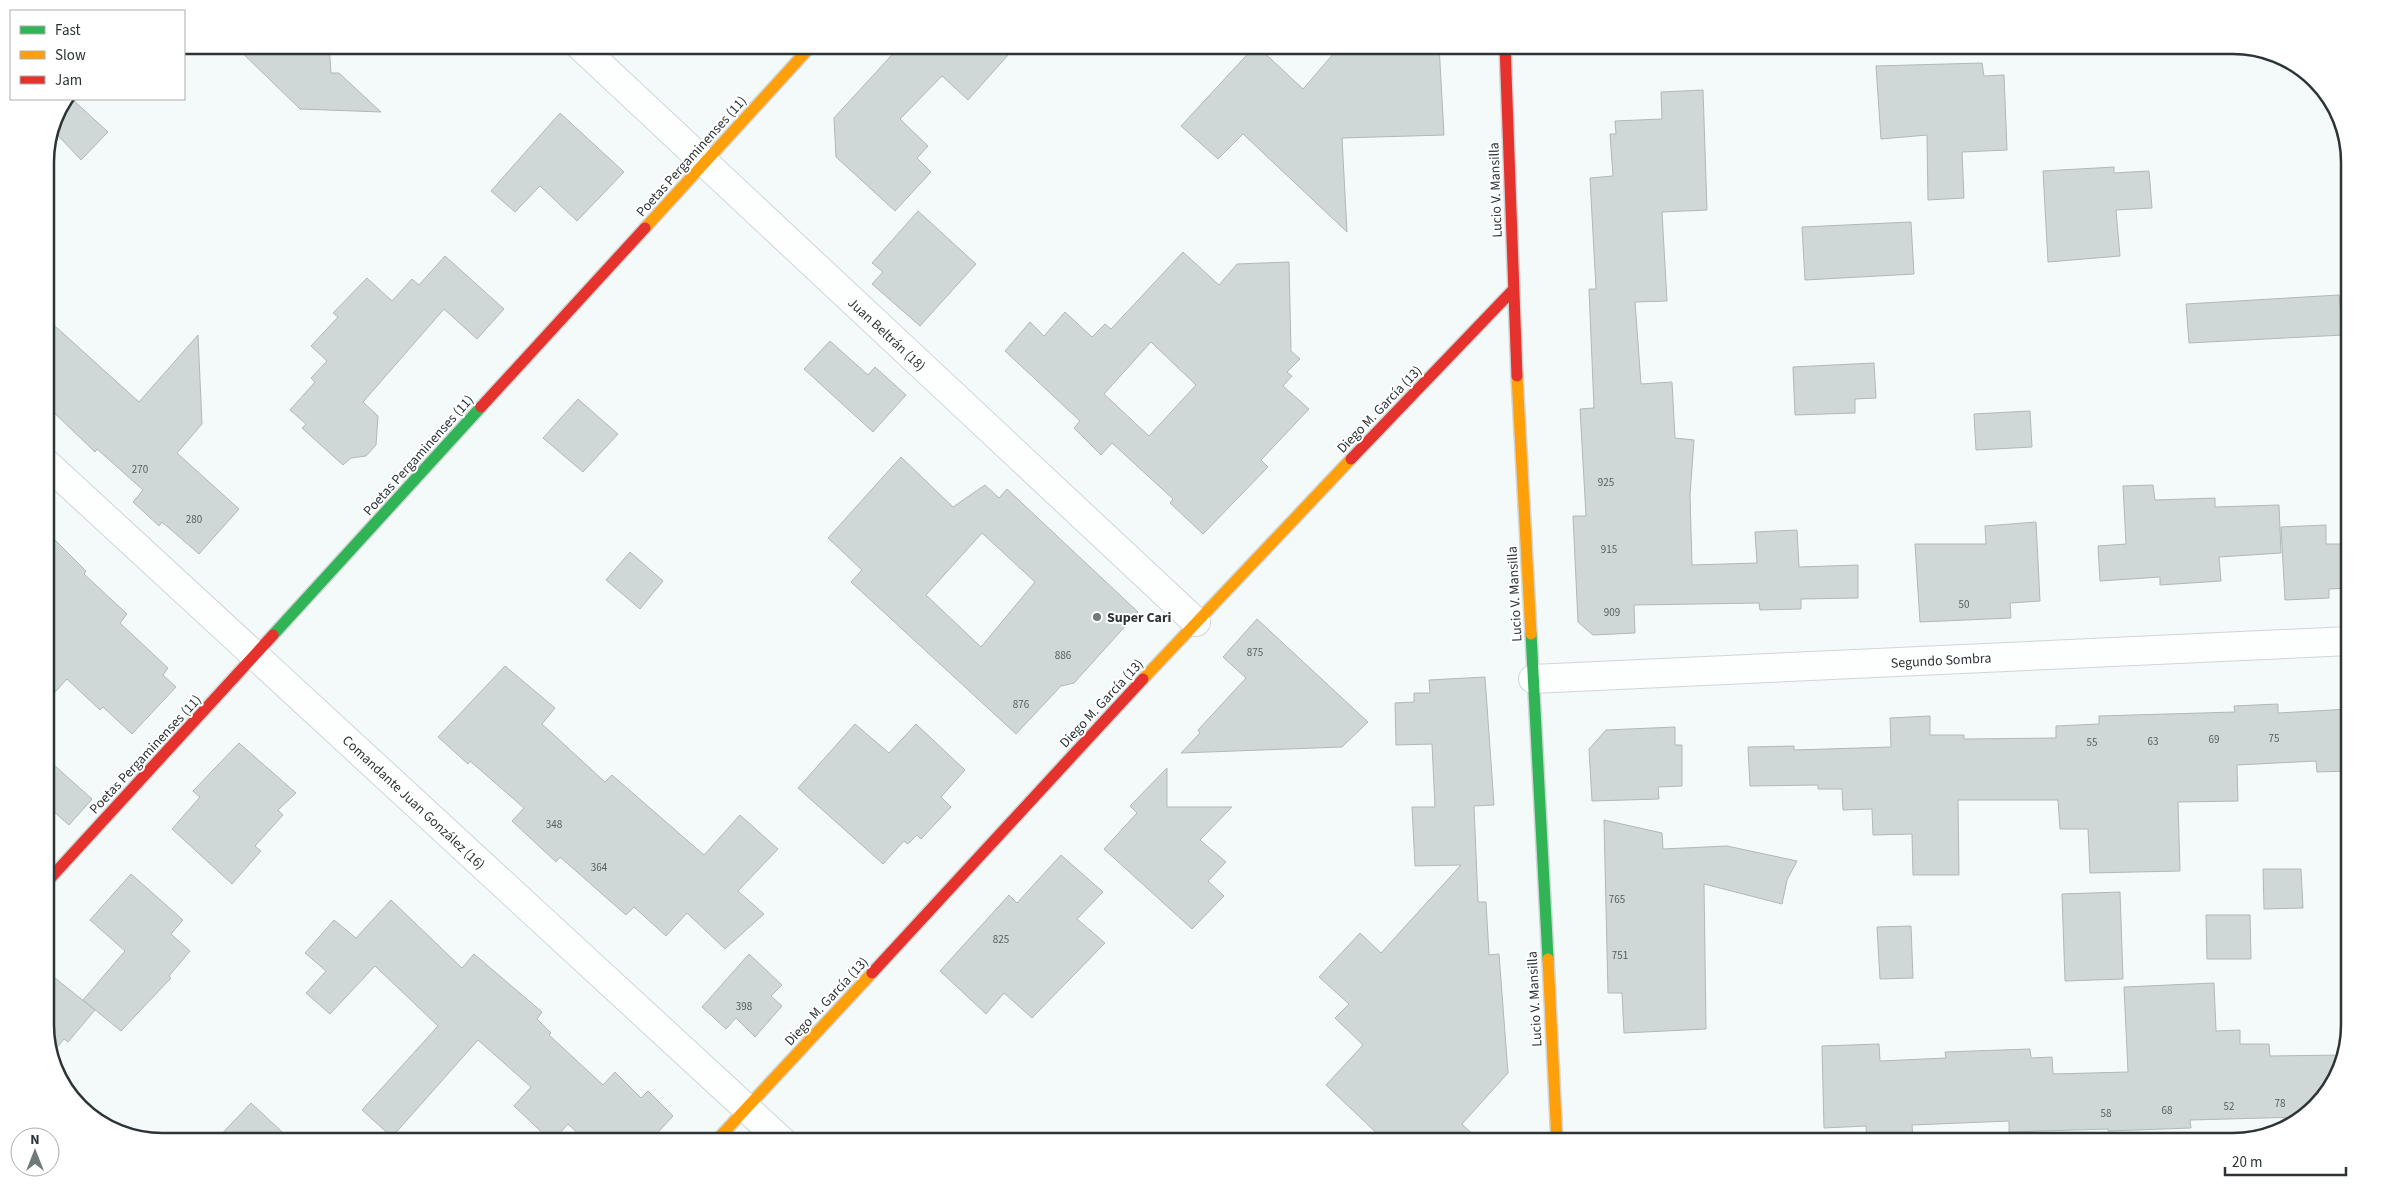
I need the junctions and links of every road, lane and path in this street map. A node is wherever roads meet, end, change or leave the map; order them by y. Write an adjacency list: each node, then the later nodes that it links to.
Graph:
1 (589, 54): 4 (street, Juan Beltrán (18))
2 (804, 54): 4 (street, Poetas Pergaminenses (11))
3 (1505, 54): 5 (street, Lucio V. Mansilla)
4 (704, 163): 7 (street, Juan Beltrán (18)); 9 (street, Poetas Pergaminenses (11))
5 (1513, 290): 7 (street, Diego M. García (13)); 10 (street, Lucio V. Mansilla)
6 (54, 470): 9 (street, Comandante Juan González (16))
7 (1196, 622): 12 (street, Diego M. García (13))
8 (2341, 642): 10 (street, Segundo Sombra)
9 (256, 656): 11 (street, Poetas Pergaminenses (11)); 12 (street, Comandante Juan González (16))
10 (1533, 678): 15 (street, Lucio V. Mansilla)
11 (54, 874)
12 (747, 1108): 13 (street, Diego M. García (13)); 14 (street, Comandante Juan González (16))
13 (723, 1133)
14 (773, 1133)
15 (1557, 1133)

